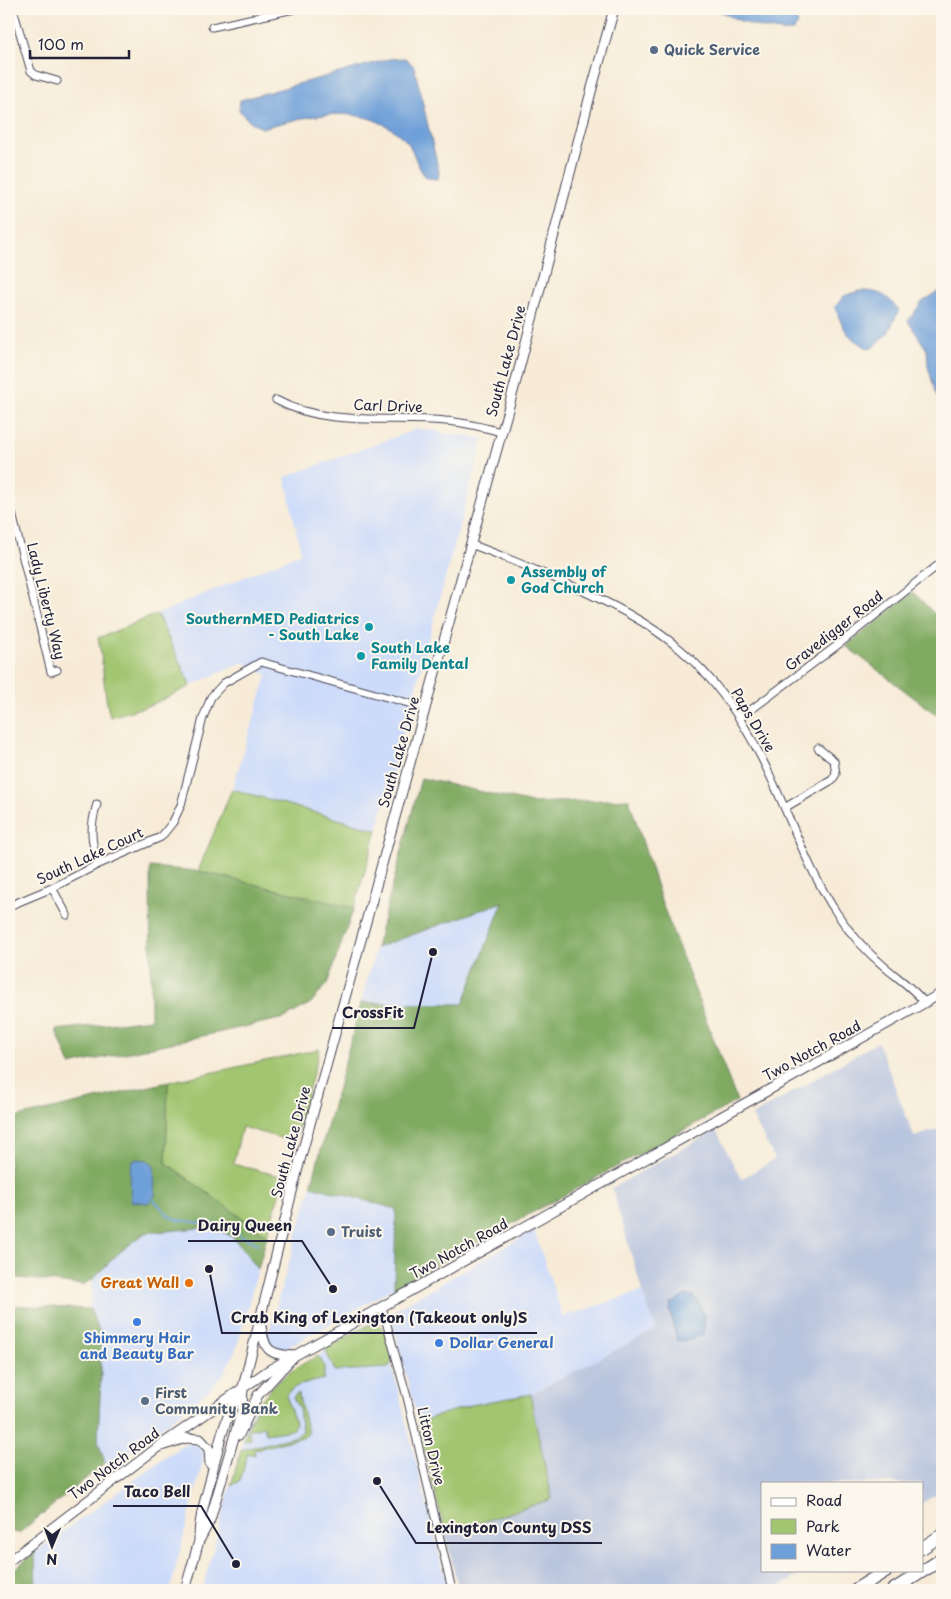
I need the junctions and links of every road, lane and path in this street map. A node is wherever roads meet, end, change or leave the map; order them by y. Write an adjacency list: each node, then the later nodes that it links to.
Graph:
1 (13, 9): 5 (street)
2 (294, 9): 4 (street)
3 (614, 9): 7 (main road, South Lake Drive)
4 (212, 27)
5 (57, 81)
6 (276, 400): 7 (street, Carl Drive)
7 (501, 432): 10 (main road, South Lake Drive)
8 (9, 501): 9 (street, Lady Liberty Way)
9 (11, 518): 12 (street, Lady Liberty Way)
10 (470, 544): 13 (main road, South Lake Drive); 14 (street, Paps Drive)
11 (942, 562): 14 (street, Gravedigger Road)
12 (57, 670)
13 (426, 708): 18 (street, South Lake Court); 25 (main road, South Lake Drive)
14 (740, 718): 17 (street, Paps Drive)
15 (818, 748): 17 (street)
16 (97, 804): 18 (street)
17 (786, 807): 23 (street, Paps Drive)
18 (99, 864): 19 (street, South Lake Court)
19 (52, 888): 20 (street, South Lake Court); 21 (street)
20 (9, 906)
21 (67, 915)
22 (942, 993): 23 (main road, Two Notch Road)
23 (925, 1003): 24 (main road, Two Notch Road)
24 (382, 1307): 26 (main road, Two Notch Road); 40 (street, Litton Drive)
25 (260, 1318): 26 (main road); 27 (main road, South Lake Drive)
26 (294, 1356): 27 (main road, Two Notch Road); 29 (main road)
27 (242, 1387): 28 (main road, Two Notch Road); 29 (main road, South Lake Drive); 30 (main road, South Lake Drive)
28 (158, 1447): 30 (main road); 35 (main road, Two Notch Road)
29 (230, 1447): 32 (main road, South Lake Drive)
30 (209, 1483): 32 (main road, South Lake Drive)
31 (942, 1535): 33 (highway)
32 (199, 1541): 39 (main road, South Lake Drive)
33 (924, 1547)
34 (942, 1559): 36 (highway)
35 (9, 1560)
36 (924, 1570)
37 (884, 1572): 41 (highway)
38 (921, 1572): 42 (highway)
39 (185, 1590)
40 (452, 1590)
41 (855, 1590)
42 (893, 1590)

